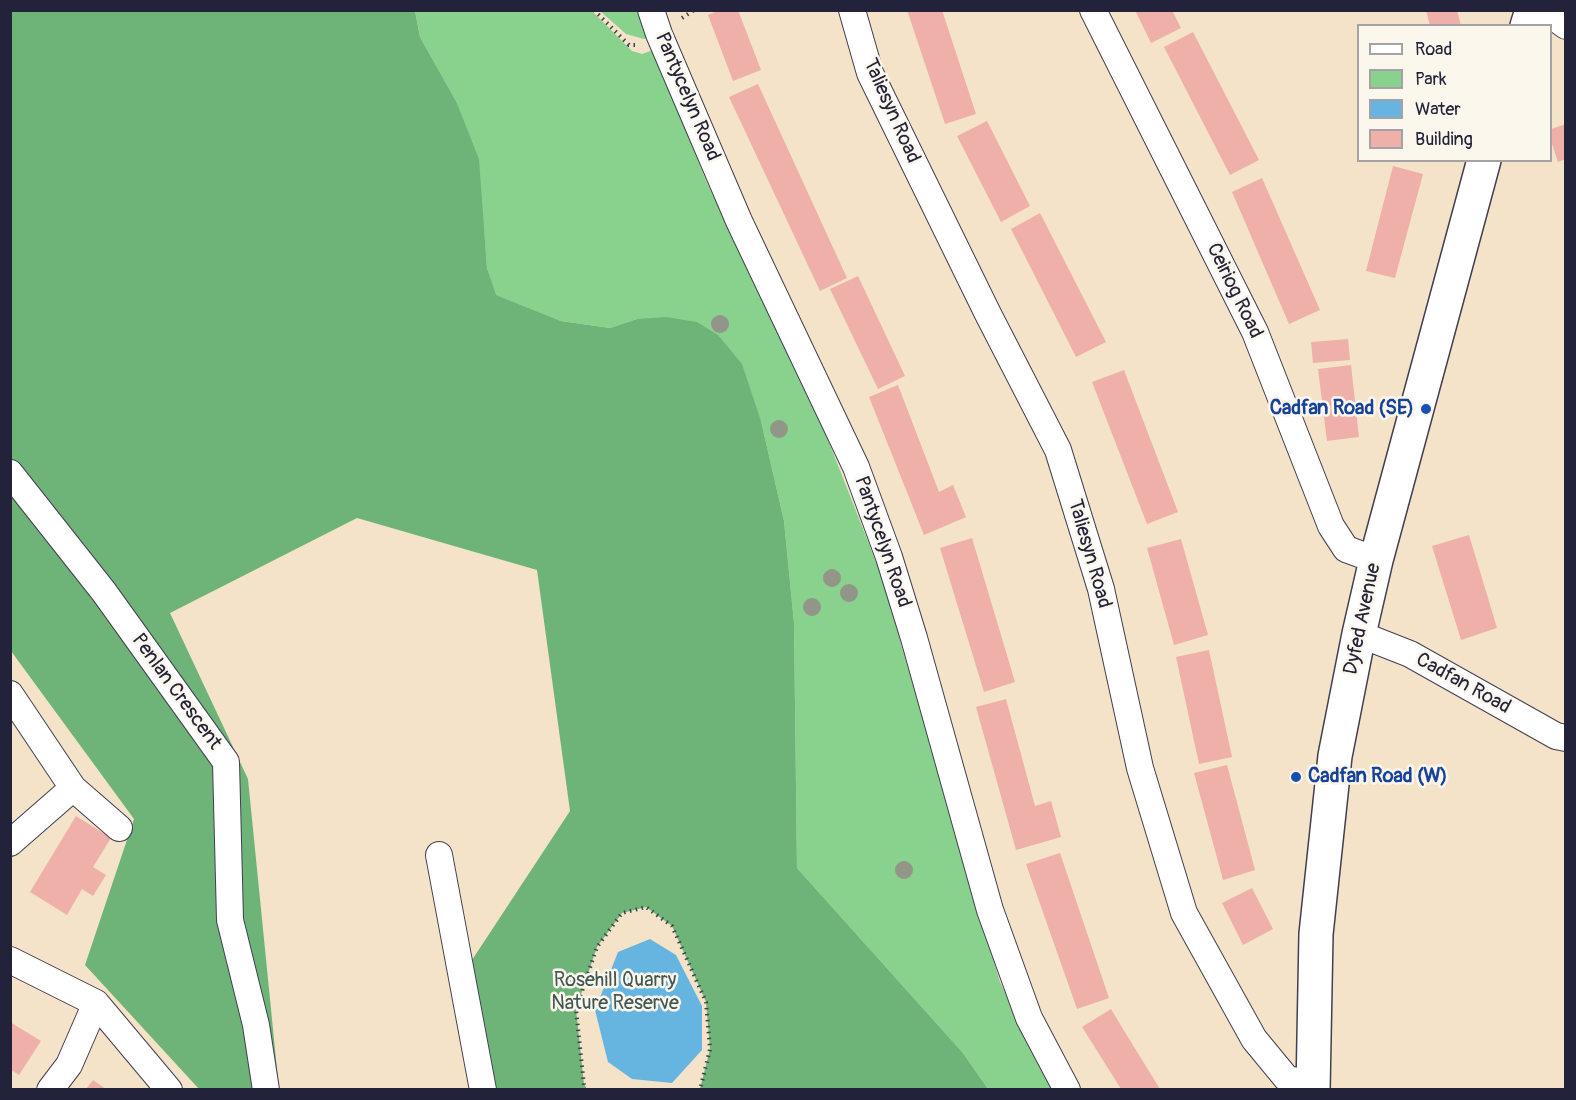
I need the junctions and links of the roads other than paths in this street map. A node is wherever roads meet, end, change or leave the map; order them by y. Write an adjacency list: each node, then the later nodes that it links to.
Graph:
1 (651, 10): 23 (street, Pantycelyn Road)
2 (852, 10): 18 (street, Taliesyn Road)
3 (1093, 10): 8 (street, Ceiriog Road)
4 (1544, 10): 5 (street)
5 (1566, 26)
6 (1483, 162): 8 (street, Dyfed Avenue)
7 (10, 473): 21 (street, Penlan Crescent)
8 (1376, 560): 9 (street, Dyfed Avenue)
9 (1359, 634): 11 (street, Cadfan Road); 18 (street, Dyfed Avenue)
10 (10, 694): 12 (street)
11 (1566, 738)
12 (73, 788): 13 (street); 14 (street)
13 (119, 828)
14 (10, 843)
15 (439, 855): 22 (street)
16 (10, 960): 17 (street)
17 (96, 1003): 19 (street); 20 (street)
18 (1313, 1087)
19 (50, 1089)
20 (169, 1089)
21 (266, 1089)
22 (483, 1089)
23 (1066, 1089)

